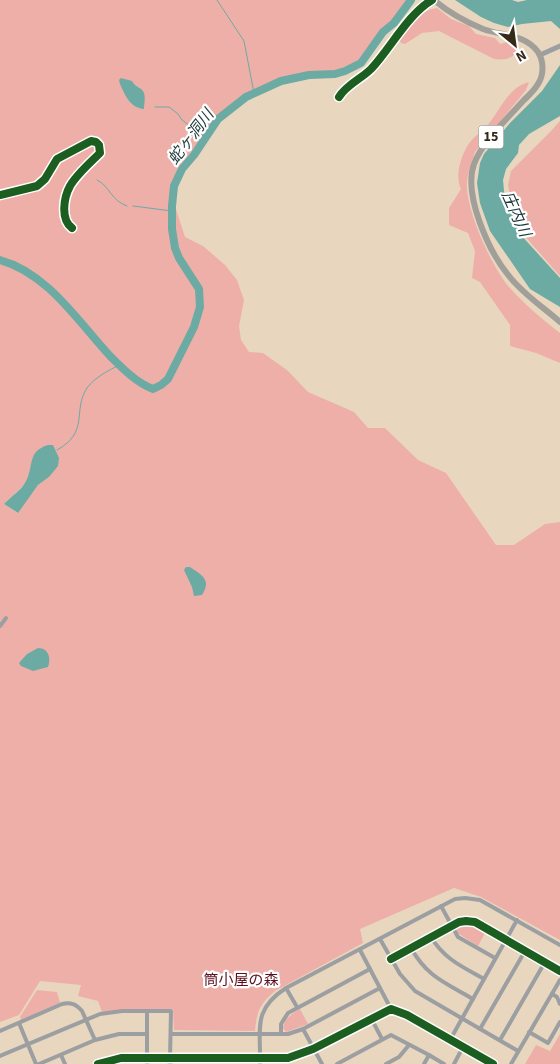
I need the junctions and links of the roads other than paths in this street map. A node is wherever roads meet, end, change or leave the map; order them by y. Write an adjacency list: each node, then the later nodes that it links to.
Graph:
1 (433, 0): 3 (main road); 4 (street)
2 (560, 46): 3 (street)
3 (540, 55): 7 (main road, 15)
4 (339, 97)
5 (0, 195): 6 (street)
6 (72, 228)
7 (560, 322)
8 (6, 618): 9 (street)
9 (0, 626)
10 (441, 906): 11 (street); 12 (street); 14 (street)
11 (517, 920): 15 (street); 16 (street)
12 (452, 926): 13 (street); 15 (street); 20 (street)
13 (431, 937): 17 (street); 25 (street)
14 (380, 939): 18 (street); 21 (street)
15 (506, 940): 19 (street); 20 (street)
16 (560, 945)
17 (411, 948): 21 (street); 30 (street)
18 (360, 950): 23 (street); 27 (street)
19 (525, 951): 22 (street); 41 (street)
20 (495, 958): 25 (street)
21 (391, 959): 37 (street)
22 (544, 962): 24 (street); 51 (street)
23 (370, 969): 28 (street); 32 (street)
24 (560, 971)
25 (484, 979): 30 (street)
26 (560, 980): 29 (street)
27 (286, 988): 32 (street); 46 (street)
28 (380, 988): 33 (street); 40 (street)
29 (552, 994): 31 (street); 43 (street)
30 (473, 999): 37 (street)
31 (560, 1004)
32 (297, 1007): 47 (street)
33 (391, 1009): 35 (street); 50 (street)
34 (147, 1011): 36 (street); 44 (street); 45 (street)
35 (371, 1018): 49 (street); 55 (street)
36 (86, 1019): 39 (street); 48 (street); 52 (street)
37 (461, 1019): 41 (street); 50 (street)
38 (560, 1022): 43 (street)
39 (19, 1023): 42 (street); 52 (street)
40 (303, 1029): 47 (street); 55 (street)
41 (480, 1030): 51 (street)
42 (0, 1031)
43 (529, 1032): 56 (street)
44 (146, 1034): 48 (street); 60 (street)
45 (171, 1034): 46 (street); 63 (street)
46 (260, 1034): 47 (street); 62 (street)
47 (281, 1034)
48 (94, 1040): 57 (street)
49 (382, 1040): 53 (street); 72 (street)
50 (450, 1040): 54 (street)
51 (500, 1040): 56 (street)
52 (28, 1044): 58 (street); 65 (street)
53 (409, 1044): 59 (street); 73 (street)
54 (463, 1047): 64 (street); 76 (street)
55 (313, 1049): 62 (street); 71 (street)
56 (518, 1051): 78 (street)
57 (61, 1055): 65 (street); 66 (street)
58 (0, 1056)
59 (429, 1056): 74 (street); 75 (street)
60 (147, 1057): 63 (street); 67 (street); 68 (street)
61 (195, 1058): 62 (street); 63 (street); 69 (street)
62 (260, 1058): 70 (street)
63 (170, 1061)
64 (485, 1062): 77 (street)
65 (38, 1064)
66 (65, 1064)
67 (98, 1064)
68 (147, 1064)
69 (195, 1064)
70 (260, 1064)
71 (322, 1064)
72 (337, 1064)
73 (386, 1064)
74 (424, 1064)
75 (444, 1064)
76 (454, 1064)
77 (493, 1064)
78 (511, 1064)

